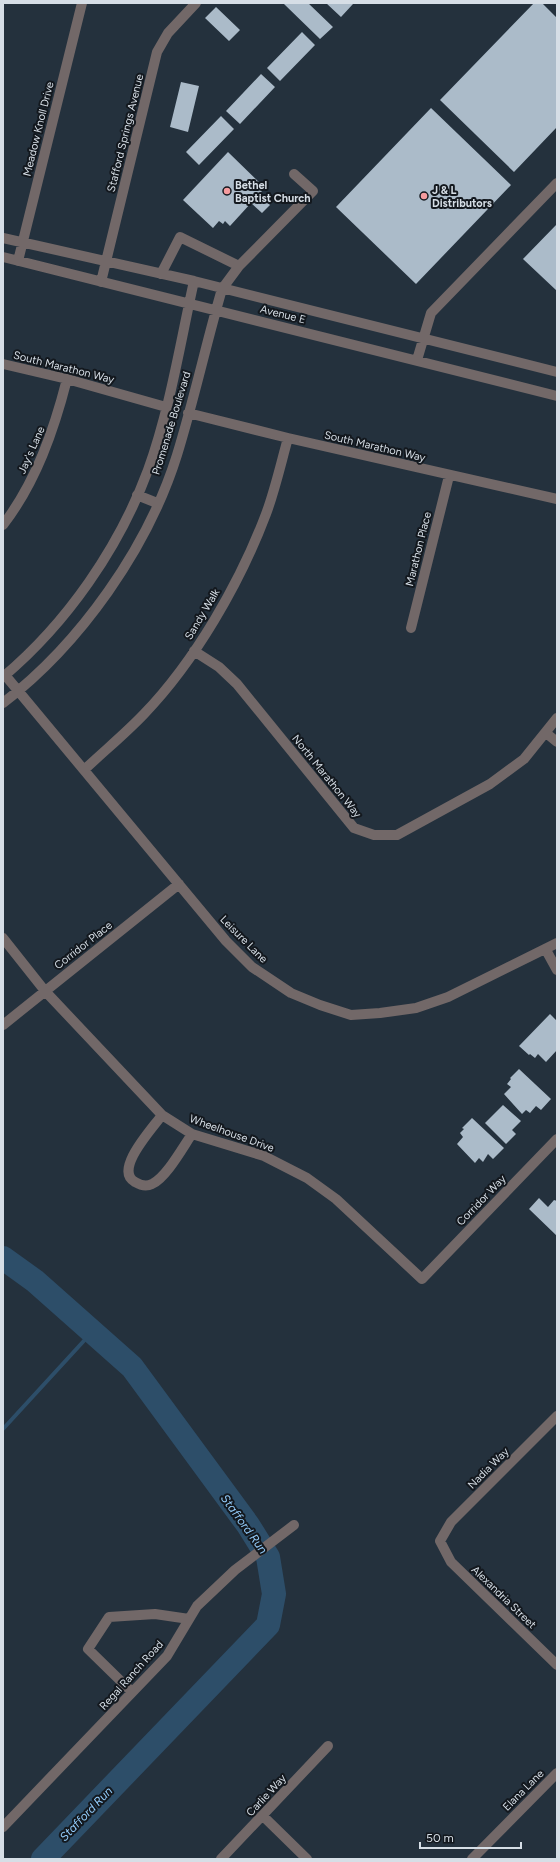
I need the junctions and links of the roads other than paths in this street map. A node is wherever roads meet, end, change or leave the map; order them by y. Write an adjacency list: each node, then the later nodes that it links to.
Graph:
1 (82, 3): 6 (street, Meadow Knoll Drive)
2 (196, 3): 9 (street, Stafford Springs Avenue)
3 (294, 174): 10 (street)
4 (557, 183): 17 (street)
5 (3, 238): 6 (street, Avenue E)
6 (22, 243): 8 (street, Meadow Knoll Drive); 9 (street, Avenue E)
7 (3, 257): 8 (street, Avenue E)
8 (18, 261): 13 (street, Avenue E)
9 (106, 262): 11 (street, Avenue E); 13 (street, Stafford Springs Avenue)
10 (240, 266): 11 (street); 14 (street)
11 (161, 274): 12 (street, Avenue E)
12 (194, 281): 14 (street, Avenue E); 15 (street, Promenade Boulevard)
13 (101, 282): 15 (street, Avenue E)
14 (222, 288): 16 (street, Promenade Boulevard); 17 (street, Avenue E)
15 (189, 304): 16 (street, Avenue E); 23 (street, Promenade Boulevard)
16 (216, 310): 18 (street, Avenue E); 24 (street, Promenade Boulevard)
17 (423, 338): 18 (street); 20 (street, Avenue E)
18 (417, 360): 22 (street, Avenue E)
19 (3, 364): 21 (street, South Marathon Way)
20 (557, 372)
21 (68, 379): 23 (street, South Marathon Way); 30 (street, Jay's Lane)
22 (557, 396)
23 (166, 407): 27 (street, Promenade Boulevard)
24 (188, 413): 25 (street, South Marathon Way); 29 (street, Promenade Boulevard)
25 (288, 438): 26 (street, South Marathon Way); 32 (street, Sandy Walk)
26 (449, 476): 28 (street, South Marathon Way); 31 (street, Marathon Place)
27 (137, 495): 29 (street); 33 (street, Promenade Boulevard)
28 (557, 499)
29 (157, 503): 34 (street, Promenade Boulevard)
30 (3, 525)
31 (411, 628)
32 (194, 651): 37 (street, North Marathon Way); 39 (street, Sandy Walk)
33 (4, 676): 34 (street, Leisure Lane)
34 (17, 692): 35 (street, Promenade Boulevard); 39 (street, Leisure Lane)
35 (3, 703)
36 (557, 718): 37 (street, North Marathon Way)
37 (546, 733): 38 (street)
38 (557, 742)
39 (84, 770): 40 (street, Leisure Lane)
40 (179, 884): 43 (street, Leisure Lane); 45 (street, Corridor Place)
41 (3, 938): 45 (street, Wheelhouse Drive)
42 (557, 943): 43 (street, Leisure Lane)
43 (546, 950): 44 (street)
44 (557, 970)
45 (45, 991): 46 (street, Corridor Place); 47 (street, Wheelhouse Drive)
46 (3, 1025)
47 (162, 1115): 48 (street, Wheelhouse Drive); 48 (street)
48 (192, 1134): 50 (street, Wheelhouse Drive)
49 (557, 1138): 50 (street, Corridor Way)
50 (422, 1279)
51 (557, 1416): 53 (street, Nadia Way)
52 (294, 1525): 54 (street, Regal Ranch Road)
53 (440, 1541): 55 (street, Alexandria Street)
54 (189, 1619): 56 (street, Regal Ranch Road); 56 (street)
55 (557, 1666)
56 (132, 1692): 60 (street, Regal Ranch Road)
57 (328, 1746): 59 (street, Carlie Way)
58 (557, 1773): 63 (street, Elana Lane)
59 (263, 1816): 61 (street, Carlie Way); 62 (street)
60 (3, 1827)
61 (222, 1859)
62 (307, 1859)
63 (472, 1859)

